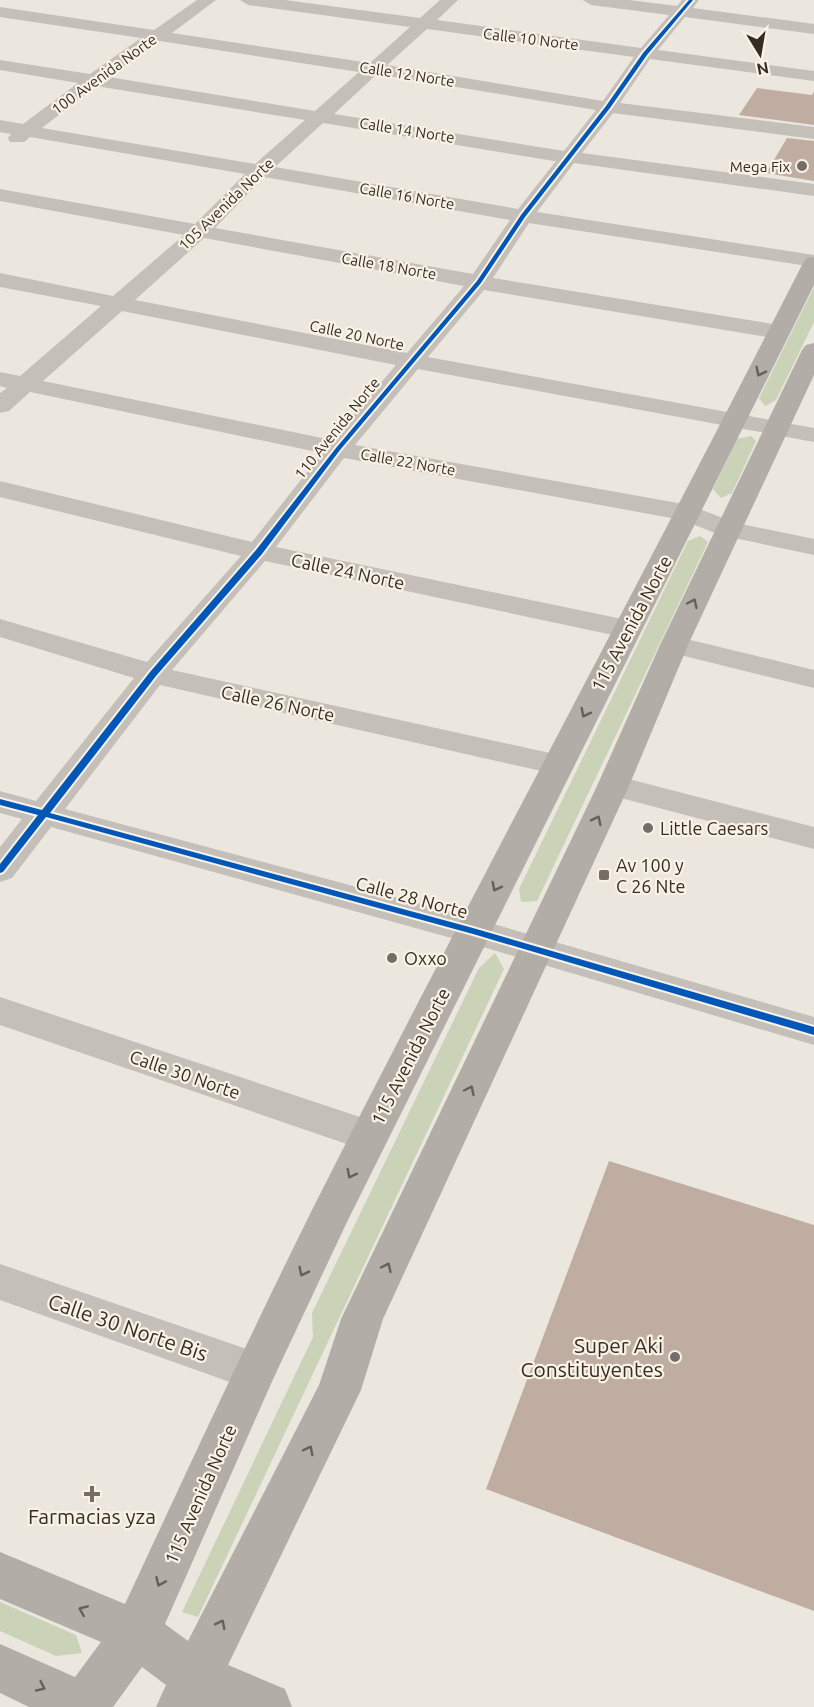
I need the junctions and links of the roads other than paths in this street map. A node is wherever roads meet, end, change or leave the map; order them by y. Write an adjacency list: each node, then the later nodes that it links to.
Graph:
1 (208, 0): 9 (street, 100 Avenida Norte)
2 (248, 0): 7 (street, Calle 10 Norte)
3 (450, 0): 7 (street, 105 Avenida Norte)
4 (591, 0): 5 (street)
5 (686, 6): 8 (street); 10 (street, 110 Avenida Norte)
6 (0, 12): 9 (street, Calle 12 Norte)
7 (422, 25): 10 (street, Calle 10 Norte); 12 (street, 105 Avenida Norte)
8 (814, 29)
9 (156, 36): 12 (street, Calle 12 Norte); 14 (street, 100 Avenida Norte)
10 (645, 54): 13 (street, Calle 10 Norte); 15 (street, 110 Avenida Norte)
11 (0, 65): 14 (street, Calle 14 Norte)
12 (374, 68): 15 (street, Calle 12 Norte); 16 (street, 105 Avenida Norte)
13 (814, 76)
14 (93, 80): 16 (street, Calle 14 Norte); 18 (street, 100 Avenida Norte)
15 (608, 107): 19 (street, Calle 12 Norte); 21 (street, 110 Avenida Norte)
16 (320, 116): 21 (street, Calle 14 Norte); 22 (street, 105 Avenida Norte)
17 (0, 126): 18 (street, Calle 16 Norte)
18 (28, 131): 20 (street, 100 Avenida Norte); 22 (street, Calle 16 Norte)
19 (814, 133)
20 (0, 149)
21 (570, 156): 23 (street, Calle 14 Norte); 25 (street, 110 Avenida Norte)
22 (260, 171): 25 (street, Calle 16 Norte); 26 (street, 105 Avenida Norte)
23 (814, 190)
24 (0, 195): 26 (street, Calle 18 Norte)
25 (523, 216): 27 (street, Calle 16 Norte); 29 (street, 110 Avenida Norte)
26 (200, 232): 29 (street, Calle 18 Norte); 30 (street, 105 Avenida Norte)
27 (814, 262): 31 (main road, 115 Avenida Norte)
28 (0, 280): 30 (street, Calle 20 Norte)
29 (478, 282): 31 (street, Calle 18 Norte); 33 (street, 110 Avenida Norte)
30 (117, 302): 33 (street, Calle 20 Norte); 34 (street, 105 Avenida Norte)
31 (779, 332): 36 (main road, 115 Avenida Norte, one-way to 36)
32 (814, 350): 37 (main road)
33 (411, 361): 36 (street, Calle 20 Norte); 39 (street, 110 Avenida Norte)
34 (12, 382): 35 (street, 105 Avenida Norte); 39 (street, Calle 22 Norte)
35 (0, 406)
36 (736, 420): 37 (street, Calle 20 Norte); 41 (main road, 115 Avenida Norte)
37 (778, 428): 38 (street, Calle 20 Norte); 42 (main road)
38 (814, 435)
39 (338, 449): 41 (street, Calle 22 Norte); 44 (street, 110 Avenida Norte)
40 (0, 489): 44 (street, Calle 24 Norte)
41 (690, 513): 42 (street, Calle 22 Norte); 46 (main road, 115 Avenida Norte)
42 (729, 529): 43 (street, Calle 22 Norte); 47 (main road, one-way to 42)
43 (814, 547)
44 (259, 552): 46 (street, Calle 24 Norte); 48 (street, 110 Avenida Norte)
45 (0, 628): 48 (street, Calle 26 Norte)
46 (627, 629): 50 (main road, 115 Avenida Norte, one-way to 50)
47 (674, 645): 49 (street); 51 (main road)
48 (153, 674): 50 (street, Calle 26 Norte); 53 (street, 110 Avenida Norte)
49 (814, 679)
50 (559, 765): 56 (main road, 115 Avenida Norte, one-way to 56)
51 (613, 786): 54 (street); 57 (main road, one-way to 51)
52 (0, 802): 53 (street, Calle 28 Norte)
53 (44, 814): 55 (street, 110 Avenida Norte); 56 (street, Calle 28 Norte)
54 (814, 838)
55 (0, 870)
56 (473, 931): 57 (street, Calle 28 Norte); 60 (main road, 115 Avenida Norte)
57 (536, 950): 59 (street, Calle 28 Norte); 66 (main road, one-way to 57)
58 (0, 1011): 60 (street, Calle 30 Norte)
59 (814, 1031)
60 (370, 1136): 62 (main road, 115 Avenida Norte, one-way to 62)
61 (0, 1282): 62 (street, Calle 30 Norte Bis)
62 (255, 1371): 64 (main road, 115 Avenida Norte, one-way to 64)
63 (0, 1575): 64 (main road, one-way to 63)
64 (137, 1633): 66 (main road); 67 (main road, 115 Avenida Norte)
65 (0, 1668): 67 (main road, one-way to 67)
66 (188, 1692): 68 (main road)
67 (83, 1707)
68 (267, 1707)

